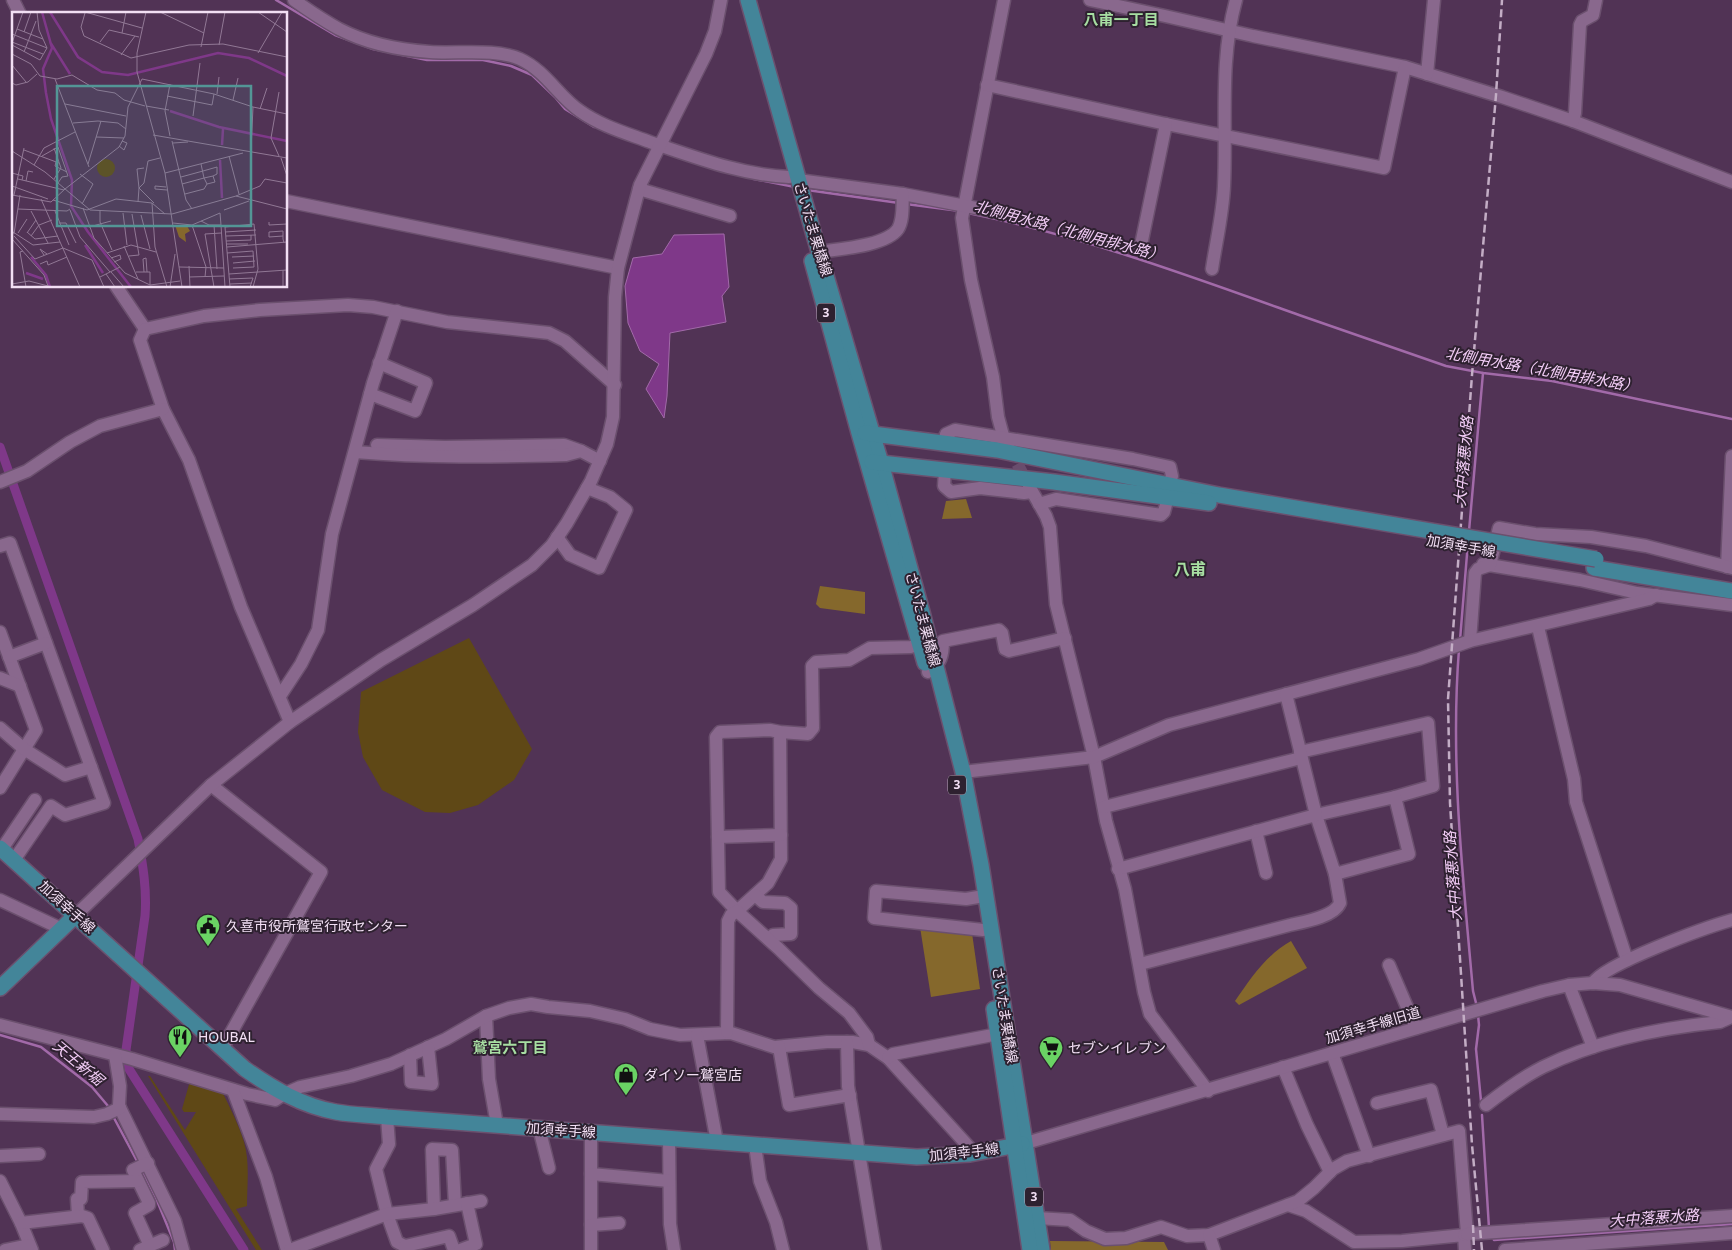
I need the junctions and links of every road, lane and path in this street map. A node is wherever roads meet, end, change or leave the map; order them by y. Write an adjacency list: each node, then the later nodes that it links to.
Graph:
1 (13, 0): 11 (street)
2 (294, 0): 19 (street)
3 (721, 0): 19 (street)
4 (739, 0): 21 (main road, さいたま栗橋線 / 3)
5 (748, 0): 21 (main road, さいたま栗橋線 / 3)
6 (1004, 0): 15 (street)
7 (1090, 0): 12 (street)
8 (1236, 0): 12 (street)
9 (1434, 0): 14 (street)
10 (1596, 0): 16 (street)
11 (19, 12)
12 (1228, 31): 13 (street); 18 (street)
13 (1405, 67): 14 (street); 18 (street)
14 (1427, 74): 16 (street)
15 (987, 85): 17 (street); 25 (street)
16 (1573, 121): 20 (street)
17 (1166, 124): 18 (street); 28 (street)
18 (1225, 135): 31 (street)
19 (659, 149): 21 (street); 22 (street)
20 (1732, 182)
21 (795, 185): 23 (street); 29 (main road, さいたま栗橋線 / 3); 39 (main road, さいたま栗橋線 / 3)
22 (639, 189): 27 (street); 30 (street)
23 (903, 194): 25 (street); 29 (street)
24 (288, 201): 30 (street)
25 (963, 211): 26 (street); 41 (street)
26 (996, 212)
27 (730, 216)
28 (1141, 245)
29 (819, 252): 39 (main road, さいたま栗橋線 / 3)
30 (618, 268): 36 (street)
31 (1212, 269)
32 (117, 288): 34 (street)
33 (396, 312): 34 (street); 35 (street); 36 (street)
34 (145, 329): 38 (street)
35 (379, 364): 37 (street); 37 (street)
36 (615, 385): 44 (street)
37 (370, 394): 42 (street)
38 (163, 409): 47 (street); 72 (street)
39 (866, 433): 40 (main road); 45 (main road, さいたま栗橋線 / 3)
40 (944, 442): 41 (street); 49 (main road)
41 (1006, 443): 49 (street)
42 (356, 448): 44 (street); 72 (street)
43 (1732, 456): 57 (street)
44 (600, 461): 48 (street)
45 (874, 462): 46 (main road); 66 (main road, さいたま栗橋線 / 3); 68 (main road, さいたま栗橋線 / 3)
46 (945, 470): 49 (main road); 50 (street)
47 (0, 482)
48 (587, 488): 52 (street); 52 (street)
49 (1168, 491): 50 (street); 51 (main road, 加須幸手線); 51 (main road, 加須幸手線)
50 (1039, 504): 63 (street)
51 (1324, 517): 55 (main road, 加須幸手線)
52 (557, 537): 73 (street)
53 (0, 546): 65 (street)
54 (1476, 562): 56 (street)
55 (1595, 563): 57 (main road, 加須幸手線); 58 (main road, 加須幸手線)
56 (1490, 565): 57 (street); 59 (street); 64 (street)
57 (1730, 572)
58 (1732, 591)
59 (1656, 595): 60 (street); 61 (street)
60 (1732, 605)
61 (1538, 626): 64 (street); 104 (street)
62 (0, 632): 67 (street)
63 (1065, 638): 68 (street); 78 (street)
64 (1470, 642): 71 (street)
65 (46, 644): 67 (street); 79 (street)
66 (919, 644): 68 (main road, さいたま栗橋線 / 3); 75 (street)
67 (9, 657): 70 (street)
68 (932, 670): 80 (main road, さいたま栗橋線 / 3); 96 (main road, さいたま栗橋線 / 3)
69 (0, 678): 70 (street)
70 (20, 686): 76 (street)
71 (1286, 694): 77 (street); 78 (street)
72 (280, 696): 73 (street)
73 (290, 722): 81 (street)
74 (0, 728): 76 (street)
75 (780, 732): 88 (street); 89 (street)
76 (24, 750): 79 (street); 82 (street)
77 (1300, 755): 83 (street); 85 (street); 86 (street)
78 (1094, 757): 80 (street); 85 (street)
79 (90, 767): 91 (street)
80 (963, 772): 144 (main road, さいたま栗橋線 / 3)
81 (210, 785): 99 (street); 122 (street)
82 (0, 788)
83 (1394, 797): 86 (street); 94 (street)
84 (35, 800): 90 (street)
85 (1104, 808): 92 (street)
86 (1316, 816): 87 (street); 94 (street)
87 (1256, 831): 92 (street); 93 (street)
88 (781, 835): 89 (street); 95 (street)
89 (718, 837): 98 (street)
90 (1, 849): 91 (main road, 加須幸手線)
91 (14, 860): 99 (main road, 加須幸手線)
92 (1118, 869): 105 (street)
93 (1266, 873)
94 (1335, 874): 105 (street)
95 (755, 895): 98 (street); 103 (street)
96 (978, 897): 102 (main road, さいたま栗橋線 / 3); 102 (street)
97 (0, 900): 101 (street)
98 (737, 911): 103 (street); 114 (street)
99 (76, 915): 101 (main road); 122 (main road, 加須幸手線)
100 (1732, 920): 104 (street)
101 (62, 930): 109 (main road)
102 (983, 930): 115 (main road, さいたま栗橋線 / 3)
103 (768, 939): 118 (street)
104 (1627, 960): 107 (street)
105 (1140, 964): 129 (street)
106 (1389, 965): 113 (street)
107 (1593, 983): 108 (street, 加須幸手線旧道); 111 (street, 加須幸手線旧道)
108 (1569, 985): 113 (street, 加須幸手線旧道); 121 (street)
109 (0, 988)
110 (486, 1016): 116 (street); 119 (street); 137 (street)
111 (1732, 1017): 121 (street)
112 (0, 1025): 125 (street)
113 (1416, 1028): 123 (street, 加須幸手線旧道)
114 (727, 1032): 116 (street); 120 (street)
115 (998, 1034): 126 (street); 144 (main road, さいたま栗橋線 / 3)
116 (697, 1035): 142 (street)
117 (848, 1042): 118 (street); 120 (street); 131 (street)
118 (869, 1045): 126 (street)
119 (428, 1047): 124 (street); 124 (street)
120 (779, 1047): 131 (street)
121 (1592, 1047): 133 (street)
122 (222, 1049): 130 (main road, 加須幸手線)
123 (1332, 1053): 127 (street, 加須幸手線旧道); 149 (street)
124 (410, 1055): 130 (street)
125 (123, 1057): 128 (street); 134 (street)
126 (888, 1058): 147 (street)
127 (1283, 1067): 129 (street, 加須幸手線旧道); 152 (street)
128 (232, 1090): 130 (street); 180 (street)
129 (1208, 1091): 144 (street, 加須幸手線旧道)
130 (284, 1094): 136 (main road, 加須幸手線)
131 (850, 1096): 145 (street)
132 (1377, 1103): 140 (street)
133 (1486, 1105)
134 (120, 1108): 135 (street); 150 (street)
135 (0, 1114)
136 (387, 1116): 137 (main road, 加須幸手線); 161 (street)
137 (497, 1125): 138 (main road, 加須幸手線)
138 (538, 1128): 139 (main road, 加須幸手線); 151 (street)
139 (591, 1132): 141 (main road, 加須幸手線); 153 (street)
140 (1443, 1135): 149 (street); 170 (street)
141 (669, 1138): 142 (main road, 加須幸手線); 154 (street)
142 (717, 1142): 143 (main road, 加須幸手線)
143 (754, 1145): 145 (main road, 加須幸手線); 185 (street)
144 (1020, 1145): 147 (main road, 加須幸手線); 164 (main road, さいたま栗橋線 / 3); 187 (main road, さいたま栗橋線 / 3)
145 (858, 1153): 147 (main road, 加須幸手線); 186 (street)
146 (39, 1154): 148 (street)
147 (970, 1154)
148 (0, 1156)
149 (1369, 1156): 152 (street)
150 (148, 1163): 156 (street); 179 (street)
151 (550, 1168)
152 (1330, 1172): 159 (street)
153 (591, 1174): 154 (street); 167 (street)
154 (669, 1180): 184 (street)
155 (0, 1181): 166 (street)
156 (138, 1181): 162 (street); 175 (street)
157 (481, 1201): 158 (street)
158 (461, 1204): 160 (street); 160 (street); 182 (street)
159 (1288, 1205): 169 (street); 173 (street)
160 (434, 1210): 161 (street)
161 (386, 1214): 176 (street); 180 (street)
162 (78, 1216): 166 (street); 178 (street)
163 (1732, 1216): 170 (street)
164 (1037, 1218): 169 (street); 188 (main road, さいたま栗橋線 / 3)
165 (619, 1222): 167 (street)
166 (21, 1223): 174 (street)
167 (591, 1225): 183 (street)
168 (1732, 1233): 172 (street)
169 (1209, 1235): 189 (street)
170 (1465, 1235): 173 (street); 190 (street)
171 (163, 1240): 175 (street)
172 (1652, 1244): 191 (street)
173 (1402, 1245)
174 (31, 1247): 177 (street)
175 (145, 1248)
176 (406, 1248): 181 (street)
177 (5, 1250)
178 (103, 1250)
179 (183, 1250)
180 (288, 1250)
181 (454, 1250)
182 (460, 1250)
183 (591, 1250)
184 (674, 1250)
185 (783, 1250)
186 (875, 1250)
187 (1030, 1250)
188 (1042, 1250)
189 (1214, 1250)
190 (1465, 1250)
191 (1505, 1250)

